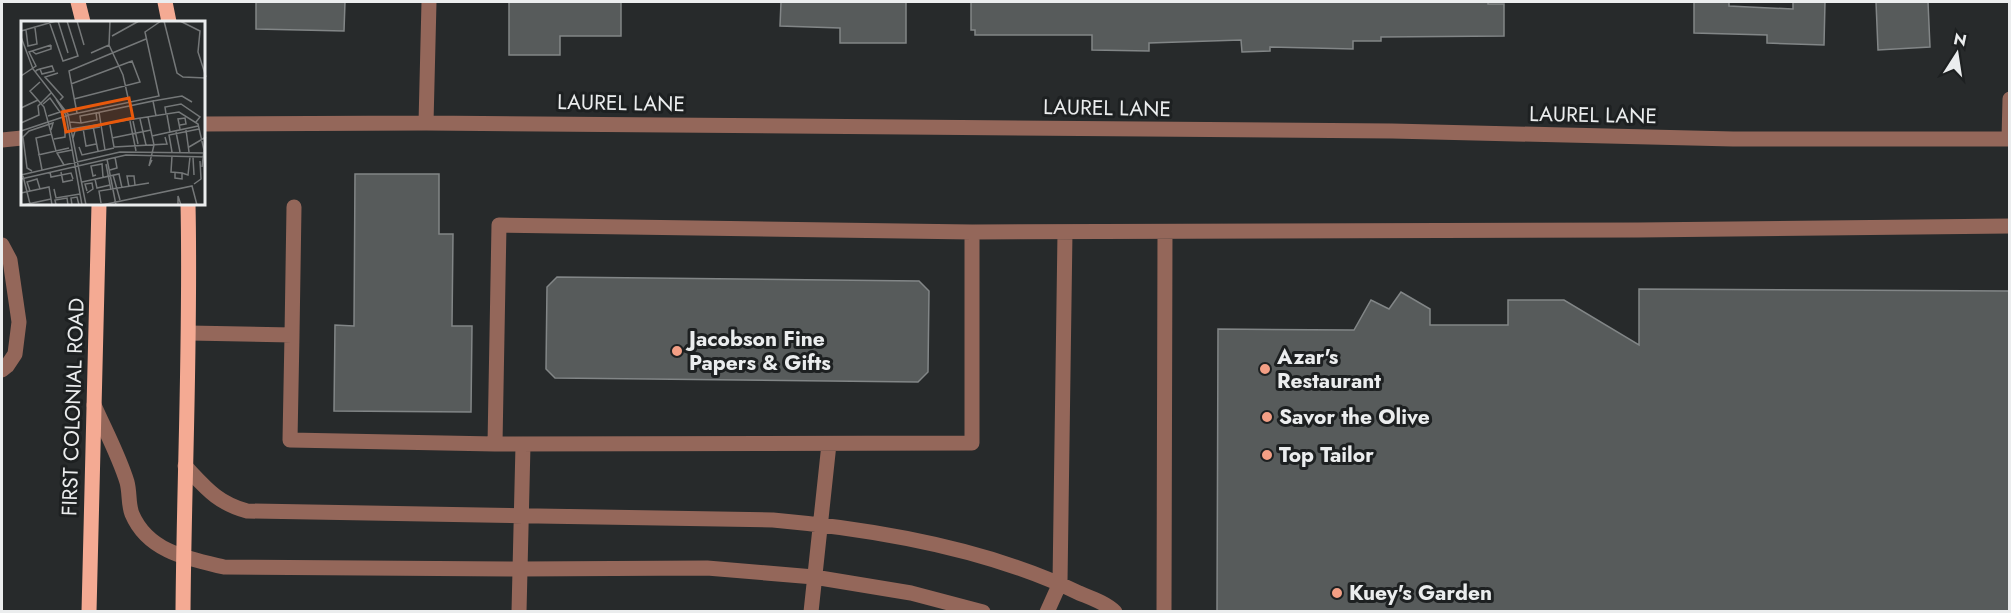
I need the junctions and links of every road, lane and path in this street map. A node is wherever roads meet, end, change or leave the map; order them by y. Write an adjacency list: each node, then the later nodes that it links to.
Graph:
1 (78, 2): 4 (main road)
2 (165, 2): 5 (main road)
3 (429, 2): 7 (street)
4 (83, 21)
5 (169, 21)
6 (2010, 99): 10 (street)
7 (426, 123): 8 (street, LAUREL LANE); 10 (street, LAUREL LANE)
8 (206, 124)
9 (21, 138): 11 (street)
10 (2009, 139)
11 (2, 140)
12 (99, 206): 23 (main road, FIRST COLONIAL ROAD)
13 (188, 206): 20 (main road)
14 (294, 207): 21 (street)
15 (2010, 226): 18 (street)
16 (972, 232): 17 (street); 24 (street); 25 (street)
17 (1065, 232): 18 (street); 33 (street)
18 (1165, 232): 41 (street)
19 (2, 245): 22 (street)
20 (189, 333): 21 (street); 27 (main road)
21 (292, 335): 24 (street)
22 (2, 370)
23 (94, 405): 30 (street); 34 (main road, FIRST COLONIAL ROAD)
24 (495, 444): 26 (street)
25 (829, 444): 26 (street); 29 (street)
26 (523, 445): 28 (street)
27 (185, 466): 28 (street); 30 (main road)
28 (522, 515): 29 (street); 31 (street)
29 (819, 524): 32 (street); 33 (street)
30 (183, 558): 31 (street); 35 (main road)
31 (520, 569): 32 (street); 36 (street)
32 (814, 577): 37 (street); 38 (street)
33 (1059, 583): 39 (street); 40 (street)
34 (89, 612)
35 (183, 612)
36 (519, 612)
37 (811, 612)
38 (983, 612)
39 (1047, 612)
40 (1115, 612)
41 (1164, 612)

